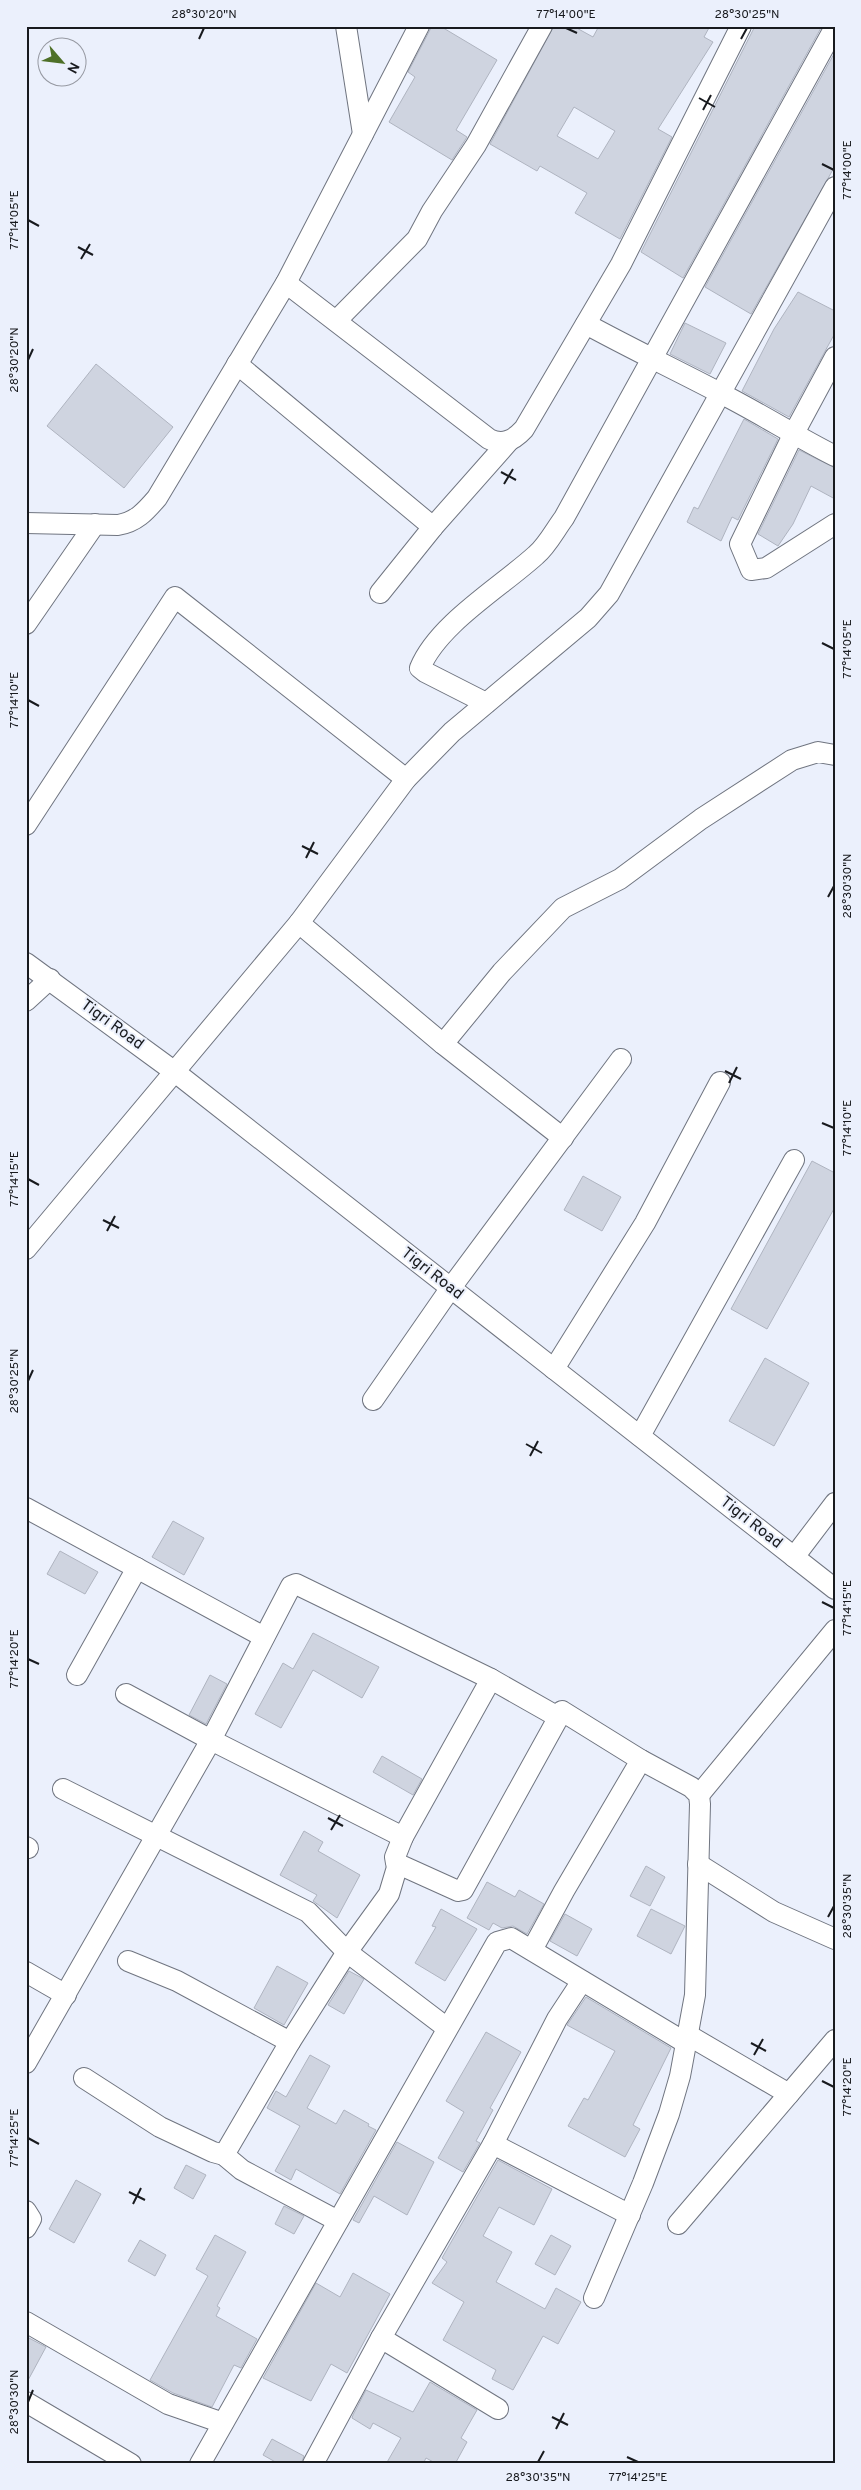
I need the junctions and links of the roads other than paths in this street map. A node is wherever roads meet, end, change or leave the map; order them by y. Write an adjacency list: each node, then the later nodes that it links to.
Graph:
1 (346, 26): 6 (street)
2 (419, 26): 6 (street)
3 (542, 26): 10 (street)
4 (740, 26): 11 (street)
5 (835, 27): 13 (street)
6 (363, 134): 9 (street)
7 (835, 187): 8 (street)
8 (828, 216): 15 (street)
9 (286, 283): 10 (street); 14 (street)
10 (336, 321): 17 (street)
11 (586, 324): 13 (street); 17 (street)
12 (835, 357): 16 (street)
13 (651, 359): 15 (street); 25 (street)
14 (237, 364): 20 (street); 22 (street)
15 (720, 393): 16 (street); 25 (street)
16 (793, 435): 18 (street); 21 (street)
17 (509, 441): 22 (street)
18 (835, 456)
19 (26, 523): 20 (street)
20 (95, 524): 24 (street)
21 (835, 524)
22 (433, 527): 23 (street)
23 (380, 594)
24 (26, 624)
25 (486, 703): 27 (street)
26 (835, 755): 33 (street)
27 (406, 779): 28 (street); 29 (street)
28 (26, 825)
29 (300, 923): 33 (street); 35 (street)
30 (26, 963): 31 (street, Tigri Road)
31 (50, 979): 32 (street); 35 (street, Tigri Road)
32 (26, 1001)
33 (443, 1044): 37 (street)
34 (621, 1059): 37 (street)
35 (175, 1072): 39 (street); 40 (street, Tigri Road)
36 (720, 1082): 41 (street)
37 (563, 1138): 40 (street)
38 (794, 1160): 43 (street)
39 (26, 1249)
40 (450, 1289): 41 (street, Tigri Road); 42 (street)
41 (554, 1369): 43 (street, Tigri Road)
42 (373, 1400)
43 (640, 1436): 46 (street, Tigri Road)
44 (835, 1503): 46 (street)
45 (26, 1508): 47 (street)
46 (794, 1556): 48 (street, Tigri Road)
47 (137, 1568): 50 (street); 51 (street)
48 (835, 1589)
49 (835, 1630): 58 (street)
50 (264, 1637): 52 (street); 55 (street)
51 (77, 1675)
52 (491, 1679): 54 (street); 60 (street)
53 (126, 1694): 55 (street)
54 (558, 1717): 56 (street); 61 (street)
55 (210, 1740): 59 (street); 60 (street)
56 (641, 1760): 58 (street); 64 (street)
57 (63, 1789): 59 (street)
58 (699, 1795): 62 (street)
59 (156, 1837): 65 (street); 69 (street)
60 (403, 1837): 61 (street)
61 (398, 1864): 65 (street)
62 (698, 1864): 63 (street); 71 (street)
63 (835, 1939)
64 (532, 1950): 68 (street); 70 (street)
65 (347, 1952): 70 (street); 73 (street)
66 (128, 1961): 73 (street)
67 (26, 1972): 69 (street)
68 (582, 1981): 71 (street); 77 (street)
69 (66, 1995): 74 (street)
70 (446, 2028): 81 (street)
71 (687, 2039): 76 (street); 80 (street)
72 (835, 2040): 76 (street)
73 (290, 2042): 78 (street)
74 (26, 2064)
75 (84, 2078): 78 (street)
76 (789, 2094): 82 (street)
77 (493, 2144): 80 (street); 86 (street)
78 (224, 2155): 81 (street)
79 (26, 2211): 83 (street)
80 (630, 2215): 84 (street)
81 (338, 2221): 89 (street)
82 (678, 2224)
83 (26, 2228)
84 (594, 2298)
85 (26, 2322): 89 (street)
86 (380, 2338): 88 (street); 92 (street)
87 (26, 2402): 90 (street)
88 (498, 2409)
89 (223, 2423): 91 (street)
90 (131, 2464)
91 (200, 2464)
92 (314, 2464)

